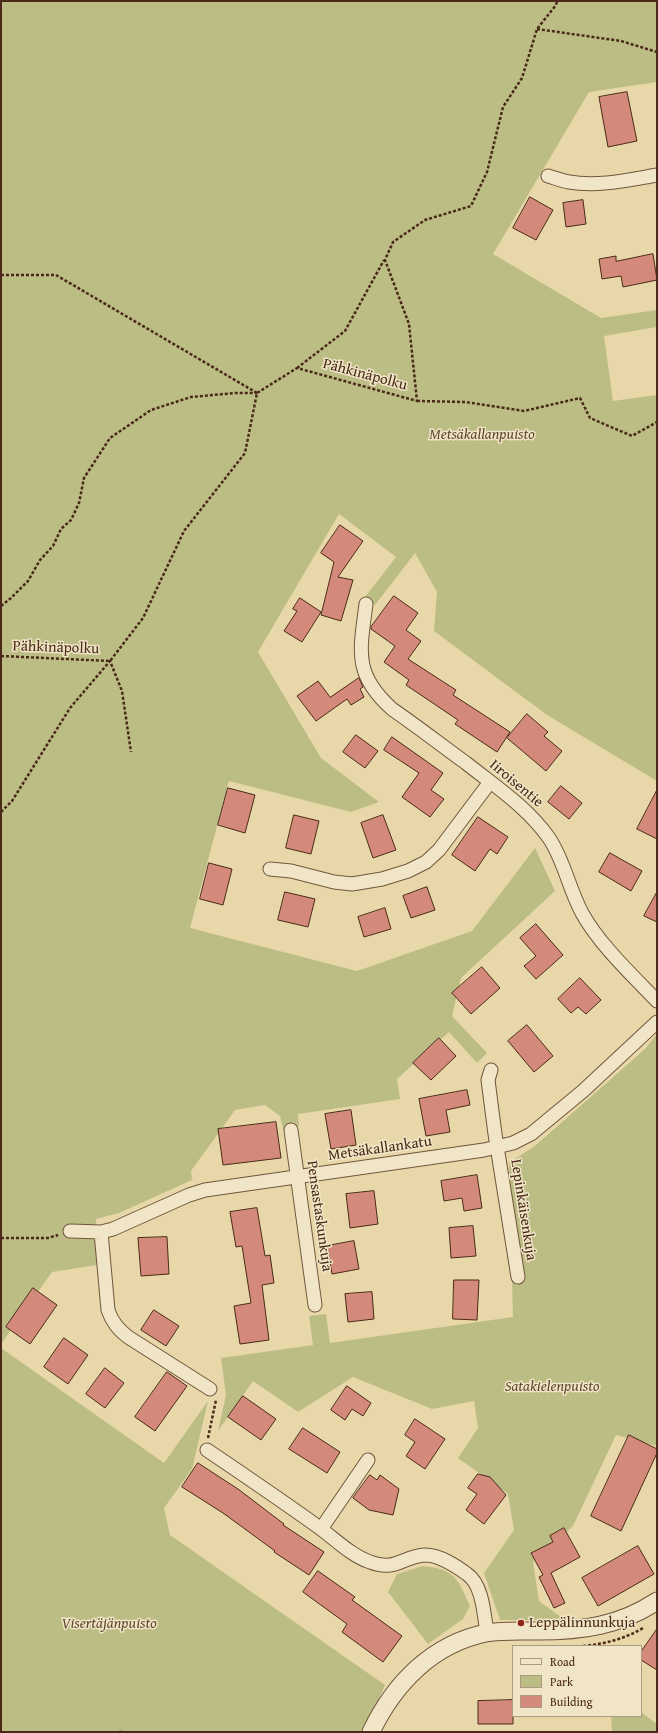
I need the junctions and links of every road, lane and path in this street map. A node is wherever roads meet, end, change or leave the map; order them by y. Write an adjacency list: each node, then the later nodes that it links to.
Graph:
1 (556, 1): 2 (path)
2 (537, 29): 3 (path); 6 (path)
3 (657, 52)
4 (657, 175): 5 (street)
5 (548, 176)
6 (384, 260): 8 (path); 10 (path, Pähkinäpolku)
7 (1, 275): 9 (path)
8 (297, 368): 9 (path); 10 (path, Pähkinäpolku)
9 (257, 393): 13 (path); 15 (path, Pähkinäpolku)
10 (417, 401): 11 (path)
11 (657, 422)
12 (366, 604): 17 (street, Iiroisentie)
13 (1, 606)
14 (1, 656): 15 (path, Pähkinäpolku)
15 (110, 661): 16 (path); 18 (path)
16 (131, 752)
17 (490, 782): 19 (street); 20 (street, Iiroisentie)
18 (1, 812)
19 (270, 869)
20 (657, 1001)
21 (657, 1022): 24 (street, Metsäkallankatu)
22 (491, 1070): 24 (street, Lepinkäisenkuja)
23 (290, 1130): 25 (street, Pensastaskunkuja)
24 (497, 1148): 25 (street, Metsäkallankatu); 29 (street, Lepinkäisenkuja)
25 (298, 1178): 27 (street, Metsäkallankatu); 30 (street, Pensastaskunkuja)
26 (70, 1231): 27 (street, Metsäkallankatu); 28 (path)
27 (102, 1232): 31 (street)
28 (1, 1238)
29 (518, 1277)
30 (315, 1305)
31 (210, 1389): 32 (path)
32 (207, 1450): 34 (street)
33 (368, 1460): 34 (street)
34 (321, 1528): 36 (street)
35 (657, 1601): 36 (street)
36 (488, 1633): 39 (street)
37 (119, 1732): 38 (path)
38 (124, 1732)
39 (371, 1732)

